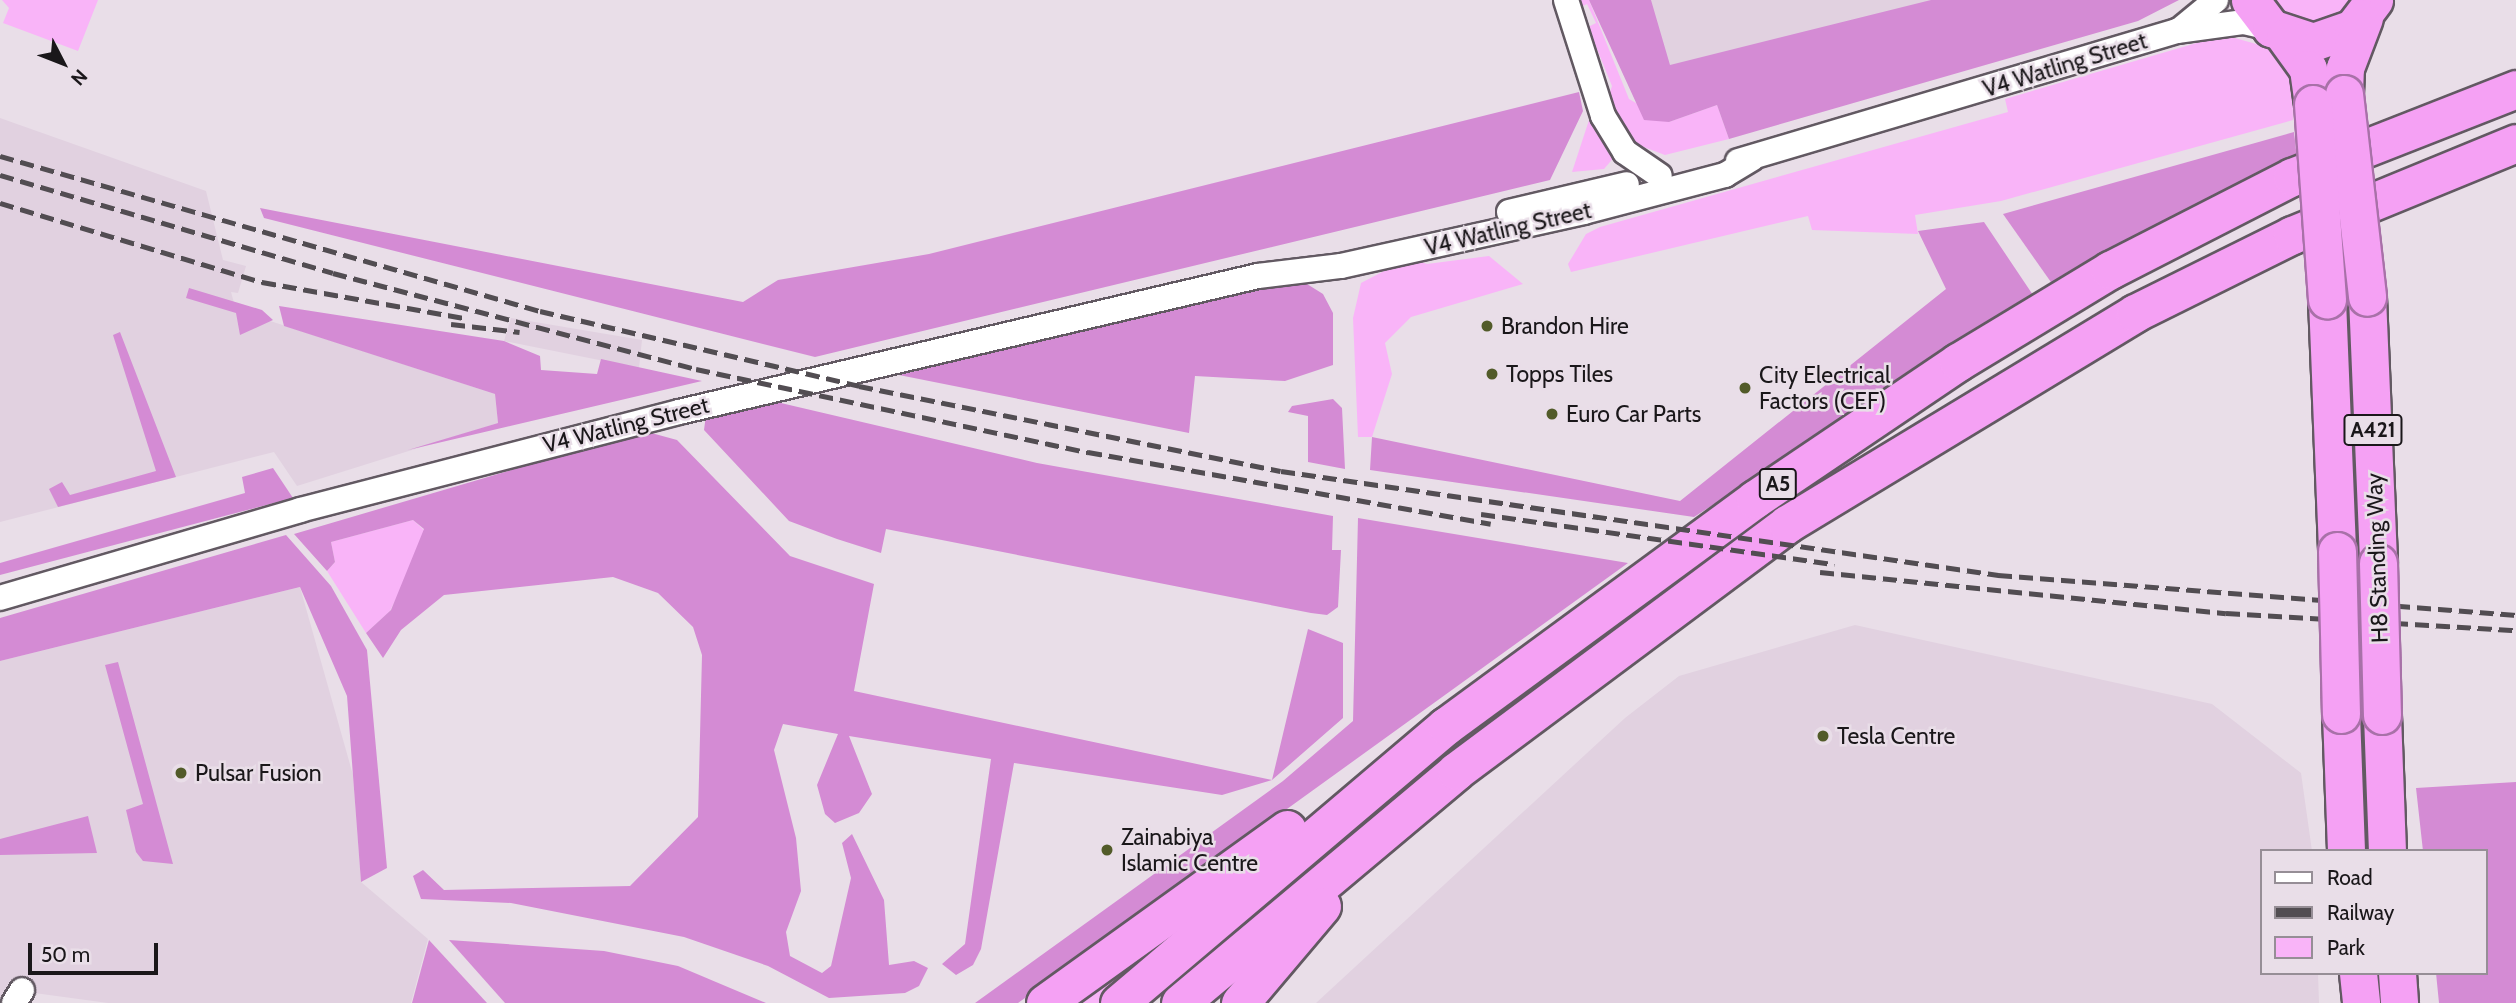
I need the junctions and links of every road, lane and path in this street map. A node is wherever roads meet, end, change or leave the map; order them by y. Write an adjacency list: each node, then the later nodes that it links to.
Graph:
1 (1566, 0): 10 (street)
2 (2217, 0): 5 (street, V4 Watling Street)
3 (2372, 6): 4 (highway); 7 (highway, H8 Standing Way / A421)
4 (2269, 22): 5 (street, V4 Watling Street); 7 (highway, H8 Standing Way / A421)
5 (2177, 32): 9 (street, V4 Watling Street)
6 (2516, 89): 13 (highway, A5)
7 (2329, 99): 15 (highway, H8 Standing Way / A421, bridge); 16 (highway, H8 Standing Way / A421, bridge)
8 (2516, 143): 14 (highway, A5)
9 (1752, 159): 10 (street, V4 Watling Street); 11 (street, V4 Watling Street)
10 (1660, 176): 11 (street, V4 Watling Street)
11 (1258, 276): 12 (street, V4 Watling Street)
12 (0, 598)
13 (1446, 726): 19 (highway); 20 (highway, A5)
14 (1456, 771): 21 (highway, A5); 22 (highway)
15 (2346, 849)
16 (2388, 849)
17 (2358, 975): 23 (highway)
18 (2397, 975): 24 (highway)
19 (1045, 1003)
20 (1119, 1003)
21 (1180, 1003)
22 (1240, 1003)
23 (2361, 1003)
24 (2399, 1003)

